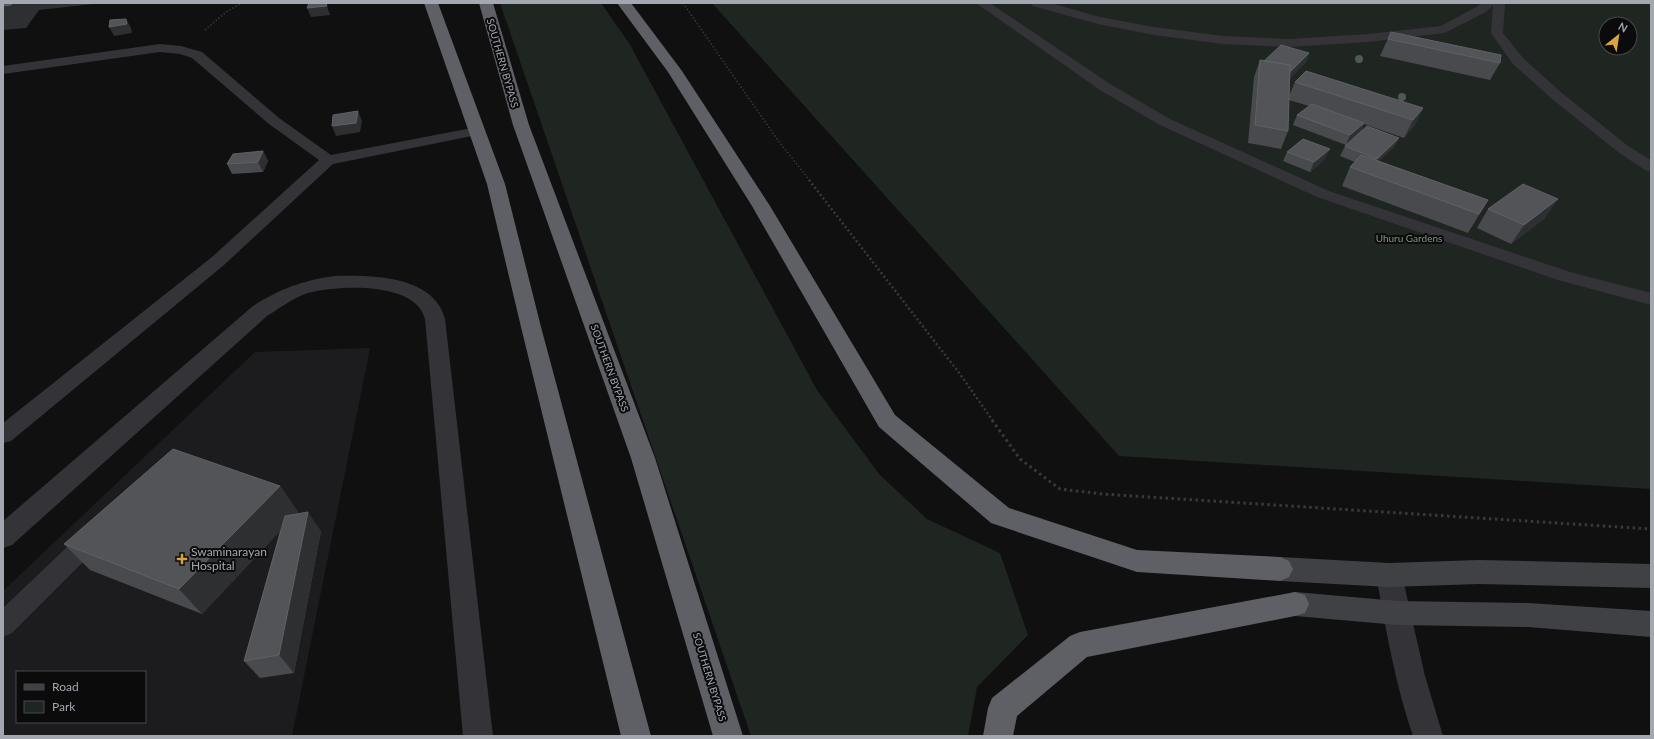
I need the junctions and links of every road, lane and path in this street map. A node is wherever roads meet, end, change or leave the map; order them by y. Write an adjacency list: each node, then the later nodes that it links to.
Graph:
1 (242, 3): 10 (path)
2 (432, 3): 12 (highway)
3 (486, 3): 29 (highway, SOUTHERN BYPASS)
4 (624, 3): 20 (highway)
5 (683, 3): 18 (path)
6 (982, 3): 15 (lane)
7 (1037, 3): 8 (lane)
8 (1488, 3)
9 (1499, 3): 14 (lane)
10 (181, 50): 11 (lane); 13 (lane)
11 (3, 70)
12 (477, 131): 13 (lane); 28 (highway)
13 (328, 160): 16 (lane)
14 (1651, 166)
15 (1651, 299)
16 (3, 435)
17 (109, 521): 26 (lane)
18 (1651, 529)
19 (3, 537): 27 (street)
20 (1280, 569): 21 (street)
21 (1389, 575): 22 (street); 24 (street)
22 (1651, 576)
23 (1295, 604): 24 (street); 30 (highway)
24 (1398, 613): 25 (street); 31 (street)
25 (1651, 624)
26 (3, 625)
27 (478, 736)
28 (636, 736)
29 (728, 736)
30 (998, 736)
31 (1428, 736)

